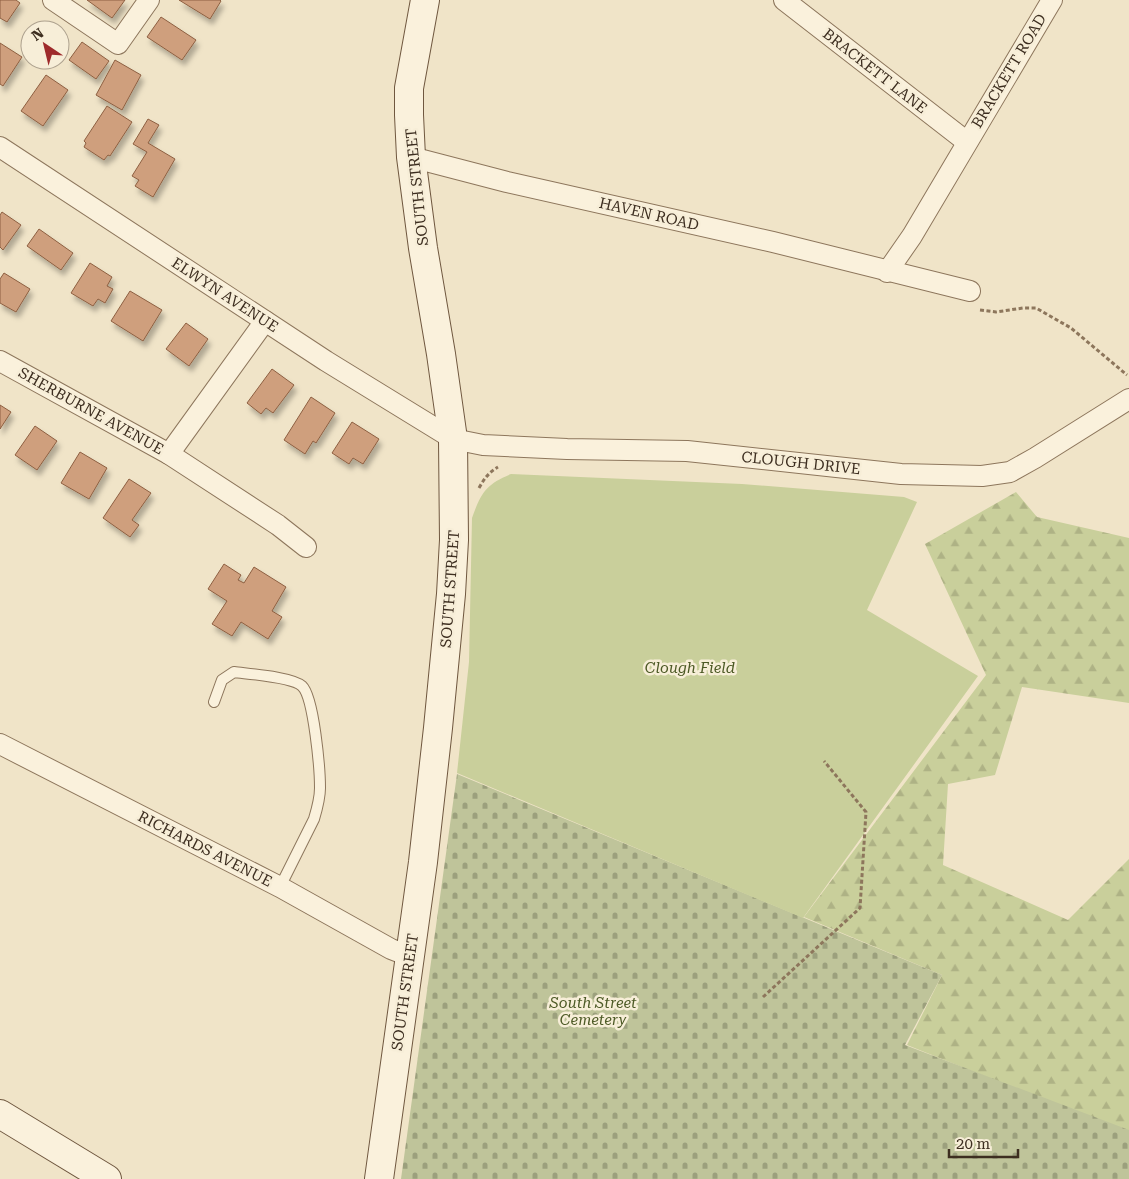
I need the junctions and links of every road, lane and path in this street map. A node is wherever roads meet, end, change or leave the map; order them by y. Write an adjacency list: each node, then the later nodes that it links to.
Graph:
1 (53, 0): 2 (street)
2 (149, 0)
3 (425, 0): 8 (street, SOUTH STREET)
4 (784, 0): 6 (street, BRACKETT LANE)
5 (1052, 0): 6 (street, BRACKETT ROAD)
6 (967, 142): 9 (street)
7 (0, 147): 11 (street, ELWYN AVENUE)
8 (411, 157): 9 (street, HAVEN ROAD); 15 (street, SOUTH STREET)
9 (887, 272): 10 (street, HAVEN ROAD)
10 (970, 300): 13 (path)
11 (265, 321): 15 (street, ELWYN AVENUE); 16 (street, SHERBURNE AVENUE)
12 (0, 361): 16 (street, SHERBURNE AVENUE)
13 (1127, 376)
14 (1129, 399): 15 (street, CLOUGH DRIVE)
15 (453, 439): 22 (street, SOUTH STREET)
16 (169, 454): 17 (street)
17 (306, 547)
18 (214, 702): 21 (lane)
19 (0, 744): 21 (street, RICHARDS AVENUE)
20 (824, 761): 23 (path)
21 (280, 886): 22 (street, RICHARDS AVENUE)
22 (410, 956): 26 (street, SOUTH STREET)
23 (763, 996)
24 (0, 1114): 25 (street)
25 (107, 1179)
26 (379, 1179)

